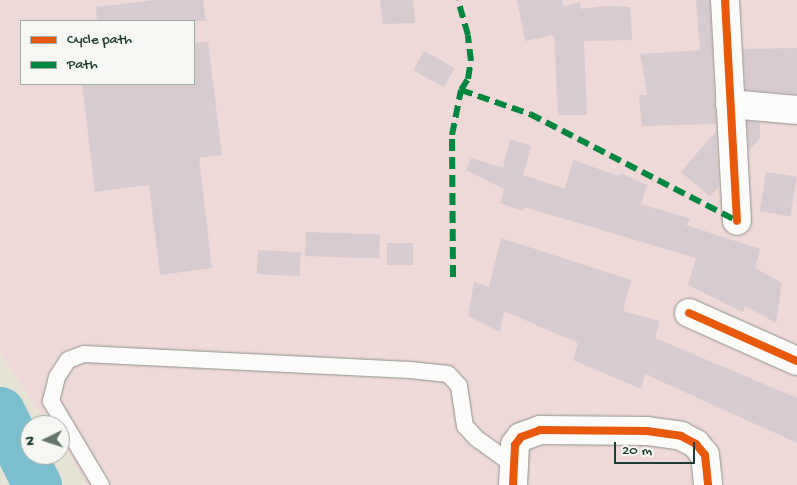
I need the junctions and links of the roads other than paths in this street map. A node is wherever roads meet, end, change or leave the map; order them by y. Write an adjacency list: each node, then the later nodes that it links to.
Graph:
1 (725, 0): 2 (street)
2 (730, 104): 3 (street); 4 (street)
3 (797, 110)
4 (737, 221)
5 (689, 313): 6 (street)
6 (797, 361)
7 (513, 475): 8 (lane); 9 (street)
8 (101, 485)
9 (708, 485)

